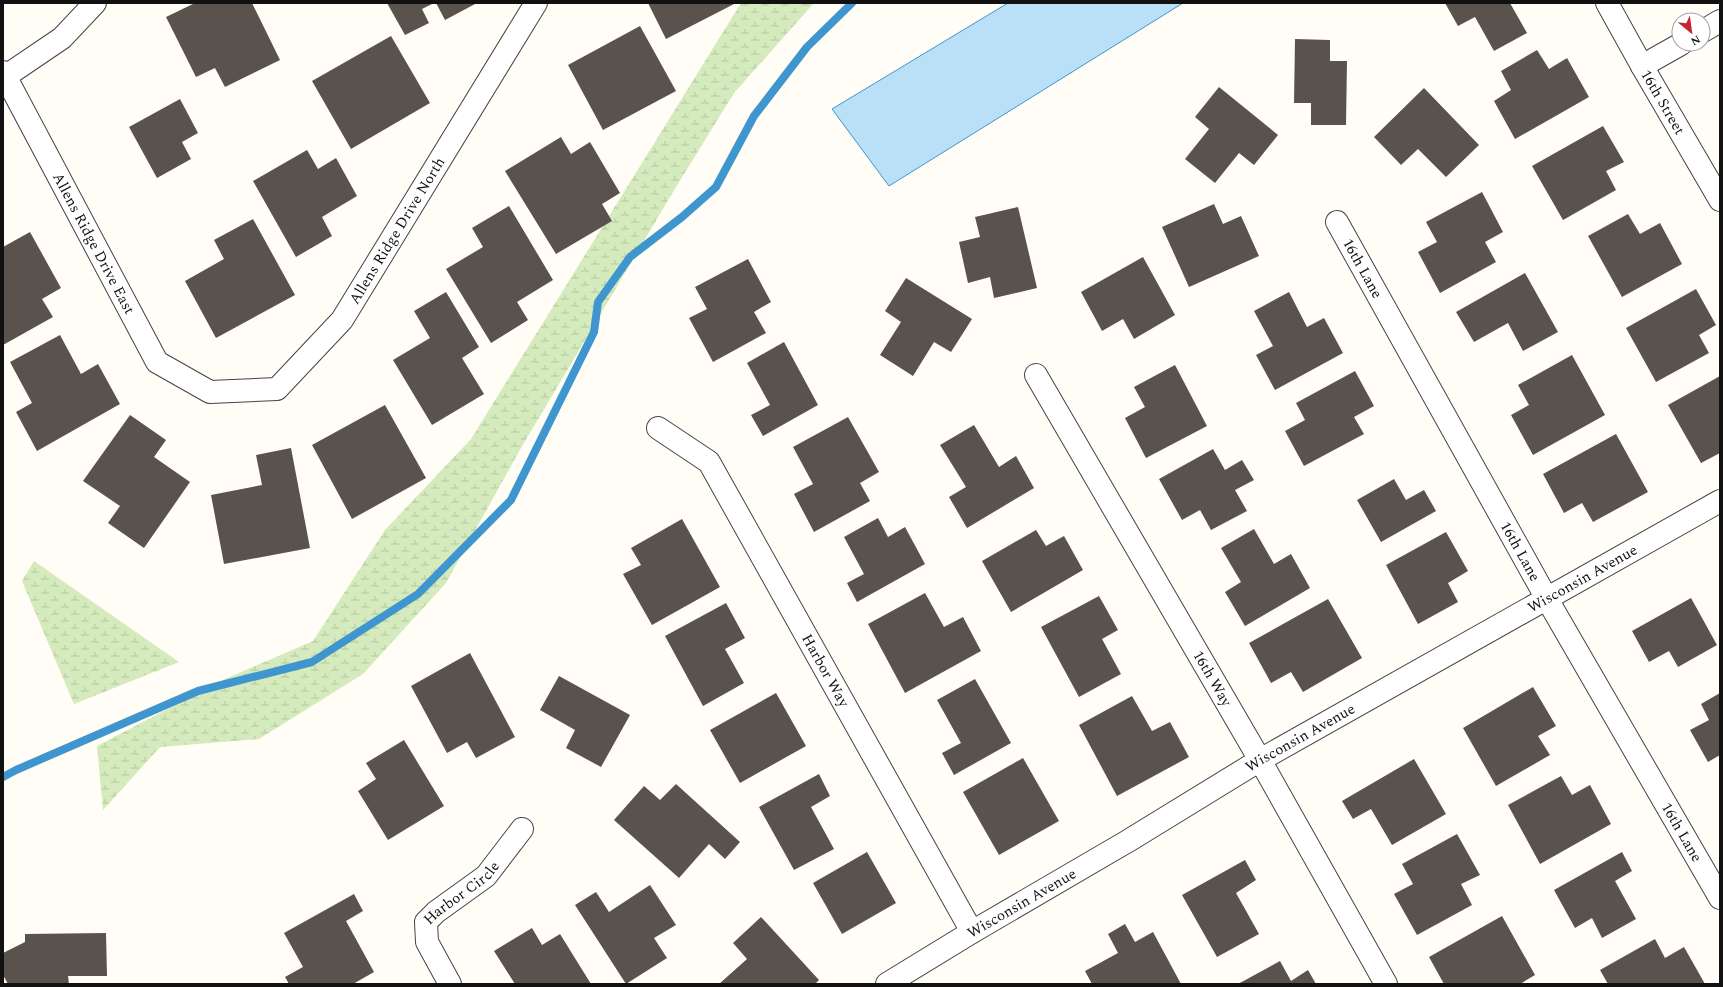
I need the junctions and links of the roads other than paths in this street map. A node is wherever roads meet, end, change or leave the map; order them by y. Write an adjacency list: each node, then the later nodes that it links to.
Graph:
1 (95, 3): 8 (street)
2 (536, 3): 12 (street, Allens Ridge Drive North)
3 (1607, 3): 7 (street, 16th Street)
4 (1720, 21): 5 (street)
5 (1711, 26)
6 (1671, 50): 7 (street)
7 (1642, 66): 9 (street, 16th Street)
8 (4, 74): 12 (street, Allens Ridge Drive East)
9 (1720, 200)
10 (1337, 222): 15 (street, 16th Lane)
11 (1036, 375): 16 (street, 16th Way)
12 (210, 392)
13 (658, 428): 19 (street, Harbor Way)
14 (1720, 501): 15 (street, Wisconsin Avenue)
15 (1547, 599): 16 (street, Wisconsin Avenue); 18 (street, 16th Lane)
16 (1260, 760): 19 (street, Wisconsin Avenue); 22 (street, 16th Way)
17 (522, 829): 20 (street, Harbor Circle)
18 (1720, 898)
19 (972, 932): 21 (street, Wisconsin Avenue)
20 (450, 984)
21 (887, 984)
22 (1386, 984)

